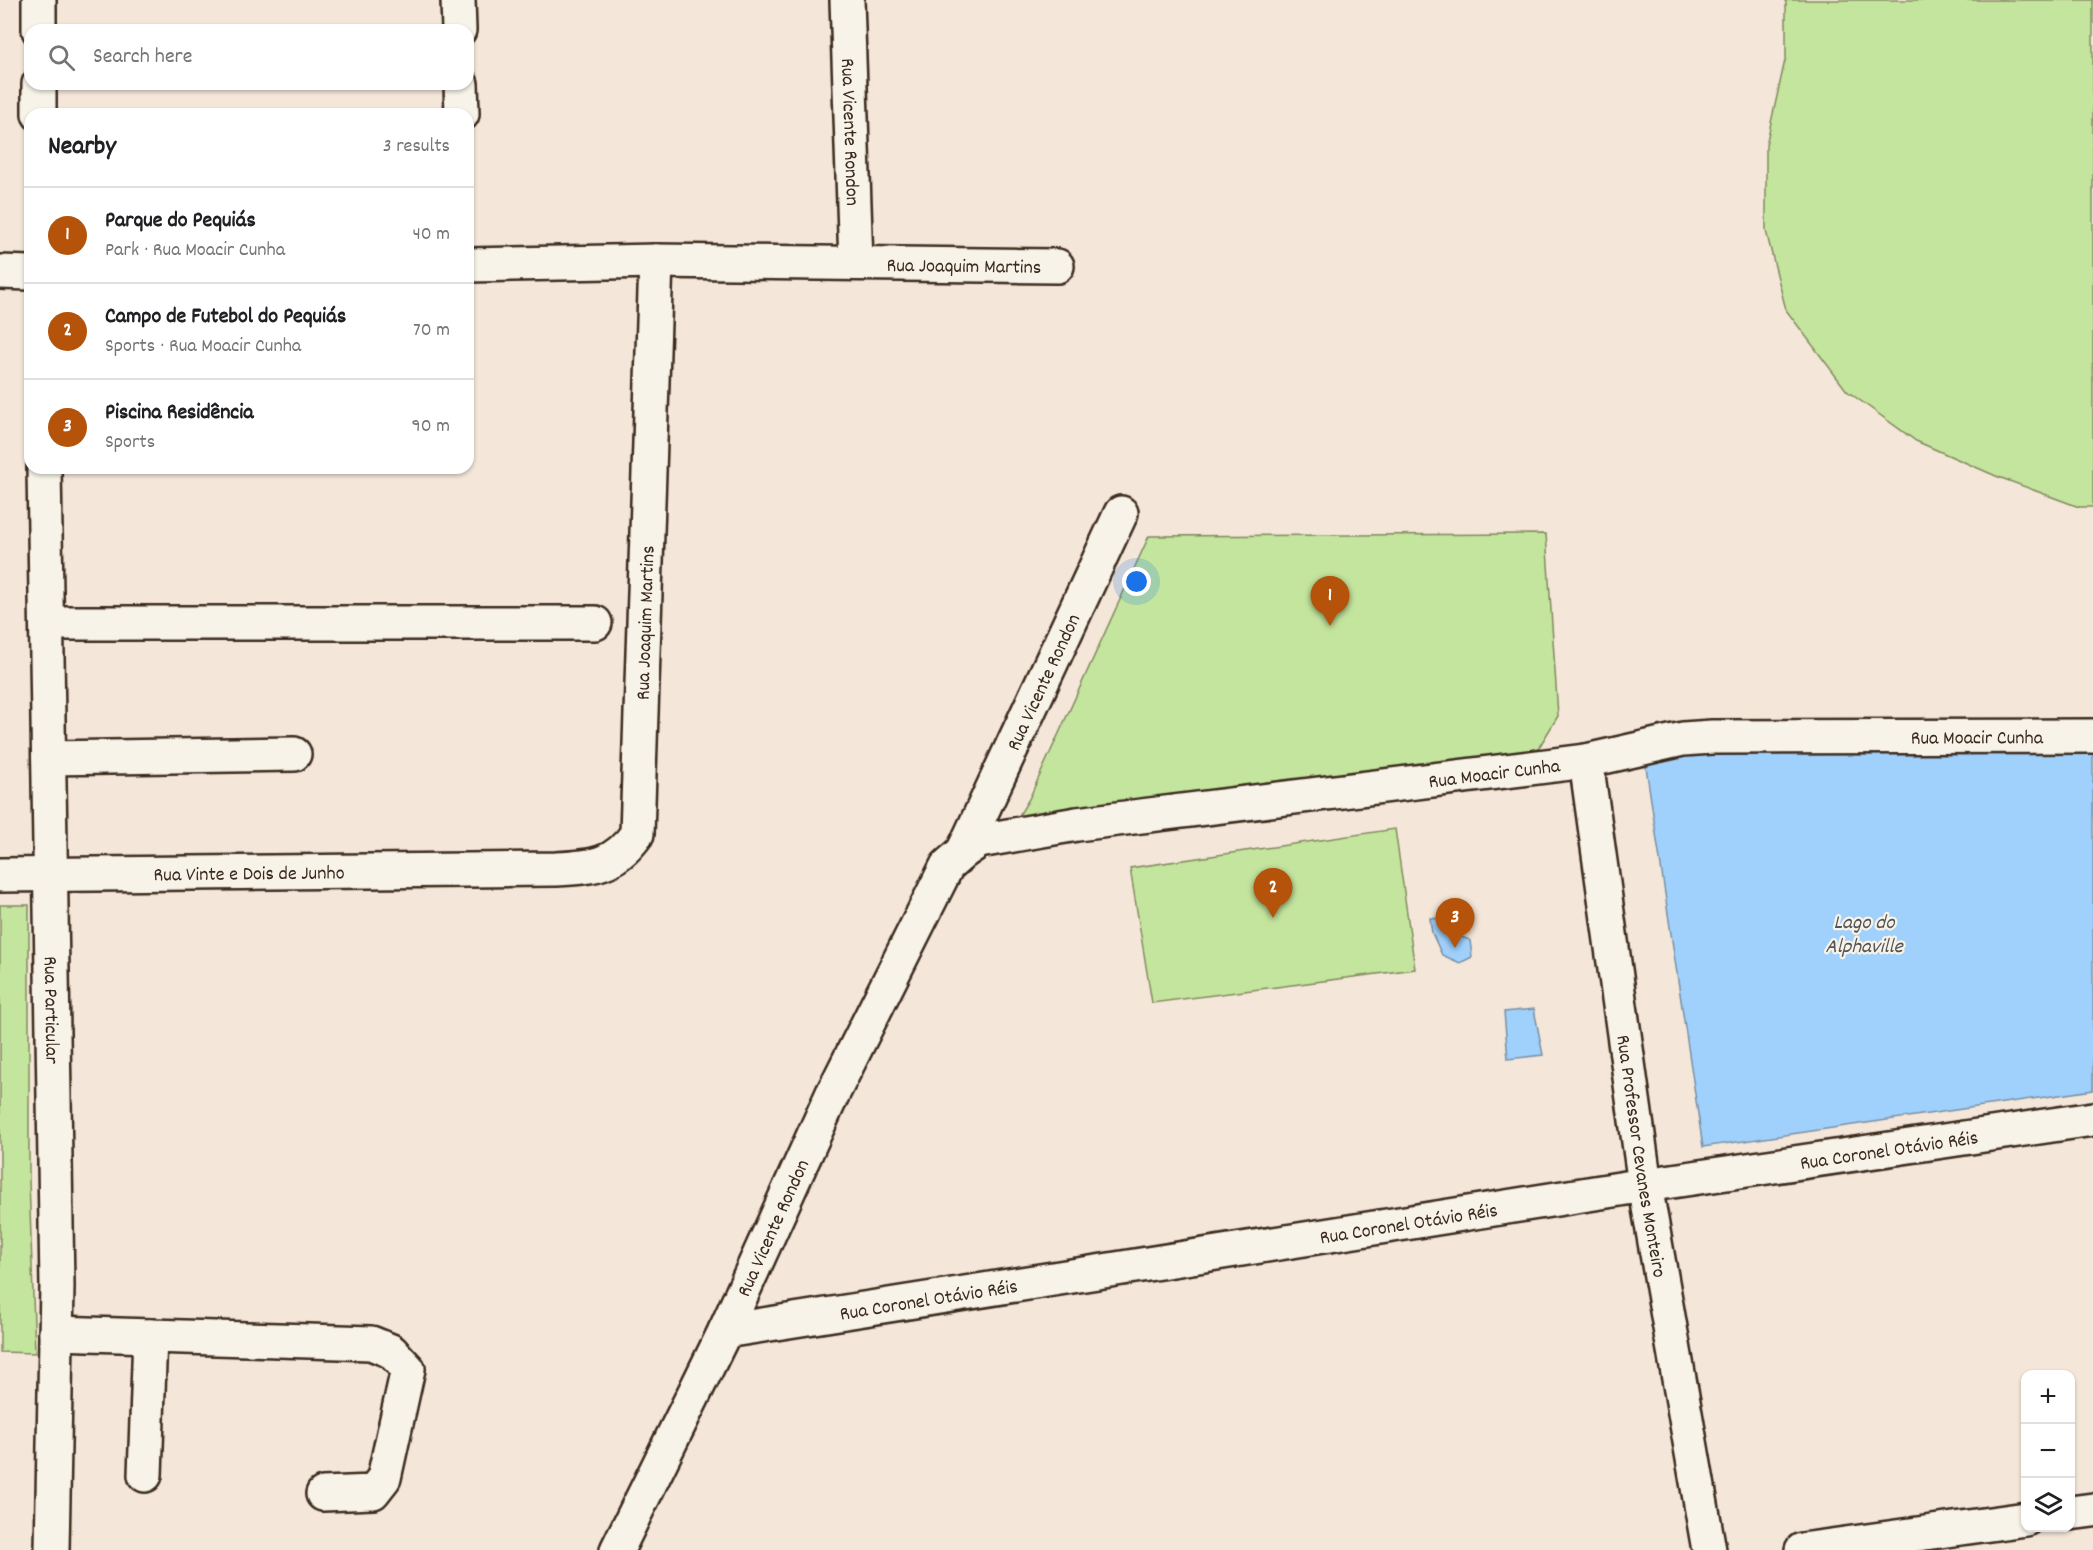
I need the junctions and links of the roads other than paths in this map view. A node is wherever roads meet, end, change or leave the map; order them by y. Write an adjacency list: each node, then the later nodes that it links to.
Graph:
1 (39, 0): 4 (street)
2 (458, 0): 5 (street)
3 (847, 0): 11 (street, Rua Vicente Rondon)
4 (39, 24)
5 (459, 24)
6 (39, 90): 8 (street)
7 (461, 90): 9 (street)
8 (39, 108)
9 (462, 108)
10 (656, 261): 11 (street, Rua Joaquim Martins); 12 (street, Rua Joaquim Martins); 25 (street, Rua Joaquim Martins)
11 (856, 263): 13 (street, Rua Joaquim Martins)
12 (474, 265)
13 (1057, 266)
14 (0, 272): 15 (street)
15 (24, 273)
16 (44, 474): 18 (street, Rua Particular)
17 (1121, 513): 24 (street, Rua Vicente Rondon)
18 (47, 623): 19 (street); 22 (street, Rua Particular)
19 (595, 623)
20 (2093, 736): 23 (street, Rua Moacir Cunha)
21 (294, 754): 22 (street)
22 (49, 758): 26 (street, Rua Particular)
23 (1586, 761): 24 (street, Rua Moacir Cunha); 30 (street, Rua Professor Cevanes Monteiro)
24 (963, 852): 28 (street, Rua Moacir Cunha)
25 (498, 869): 26 (street, Rua Vinte e Dois de Junho)
26 (51, 874): 27 (street, Rua Vinte e Dois de Junho); 32 (street, Rua Particular)
27 (0, 875)
28 (928, 904): 31 (street, Rua Vicente Rondon)
29 (2093, 1119): 30 (street, Rua Coronel Otávio Réis)
30 (1645, 1185): 31 (street, Rua Coronel Otávio Réis); 41 (street, Rua Professor Cevanes Monteiro)
31 (725, 1331): 40 (street, Rua Vicente Rondon)
32 (56, 1333): 33 (street); 39 (street, Rua Particular)
33 (150, 1336): 34 (street); 35 (street)
34 (145, 1476)
35 (323, 1494)
36 (2093, 1510): 37 (street)
37 (2075, 1512)
38 (2021, 1520): 42 (street)
39 (52, 1550)
40 (617, 1550)
41 (1709, 1550)
42 (1802, 1550)

